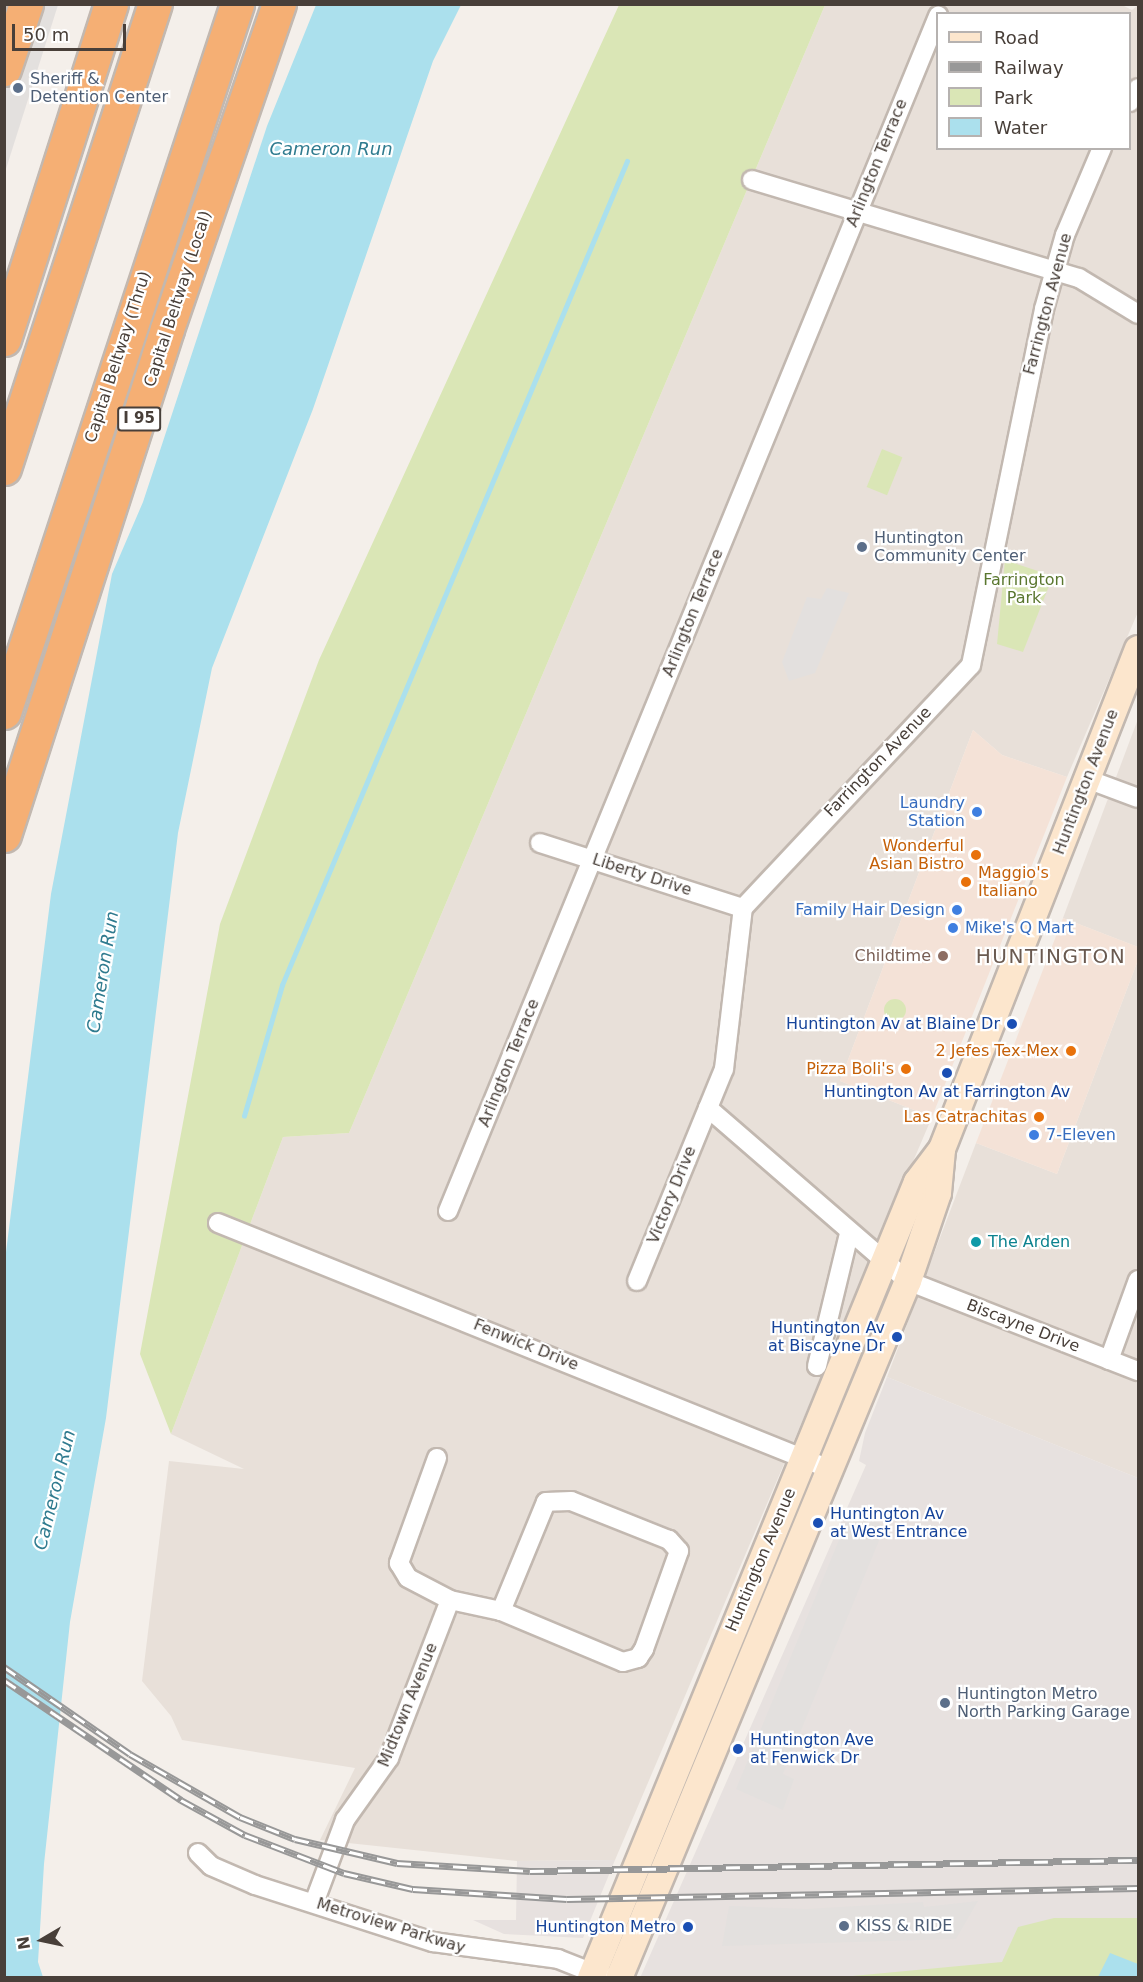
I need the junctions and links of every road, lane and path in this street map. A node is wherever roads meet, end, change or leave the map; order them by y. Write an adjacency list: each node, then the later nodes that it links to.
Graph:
1 (26, 4): 7 (highway)
2 (111, 4): 13 (highway)
3 (155, 4): 14 (highway)
4 (237, 4): 16 (highway, Capital Beltway (Thru) / I 95)
5 (279, 4): 19 (highway, Capital Beltway (Local) / I 95)
6 (936, 20): 10 (street, Arlington Terrace)
7 (4, 69)
8 (1101, 150): 11 (street, Farrington Avenue)
9 (752, 180): 10 (street)
10 (857, 213): 11 (street); 21 (street, Arlington Terrace)
11 (1054, 273): 12 (street); 22 (street, Farrington Avenue)
12 (1138, 314)
13 (4, 339)
14 (4, 468)
15 (1138, 649): 17 (main road, Huntington Avenue)
16 (4, 712)
17 (1087, 779): 18 (street); 24 (main road, Huntington Avenue)
18 (1138, 798)
19 (4, 835)
20 (540, 843): 21 (street, Liberty Drive)
21 (592, 859): 22 (street, Liberty Drive); 25 (street, Arlington Terrace)
22 (743, 908): 23 (street)
23 (708, 1108): 27 (street); 30 (street, Victory Drive)
24 (942, 1149): 28 (main road, Huntington Avenue); 31 (main road, Huntington Avenue)
25 (448, 1211)
26 (218, 1223): 35 (street, Fenwick Drive)
27 (849, 1234): 28 (street); 33 (street)
28 (885, 1263): 31 (street); 35 (main road, Huntington Avenue)
29 (1138, 1280): 32 (street)
30 (637, 1281)
31 (908, 1281): 32 (street, Biscayne Drive); 37 (main road, Huntington Avenue)
32 (1109, 1360): 34 (street, Biscayne Drive)
33 (817, 1366)
34 (1138, 1371)
35 (806, 1457): 37 (street, Fenwick Drive); 43 (main road, Huntington Avenue)
36 (437, 1458): 38 (street)
37 (832, 1470): 42 (main road, Huntington Avenue)
38 (450, 1600): 39 (street); 41 (street, Midtown Avenue)
39 (501, 1611): 39 (street)
40 (198, 1853): 41 (street, Metroview Parkway)
41 (314, 1903): 43 (street, Metroview Parkway)
42 (622, 1969): 43 (street)
43 (597, 1975)

